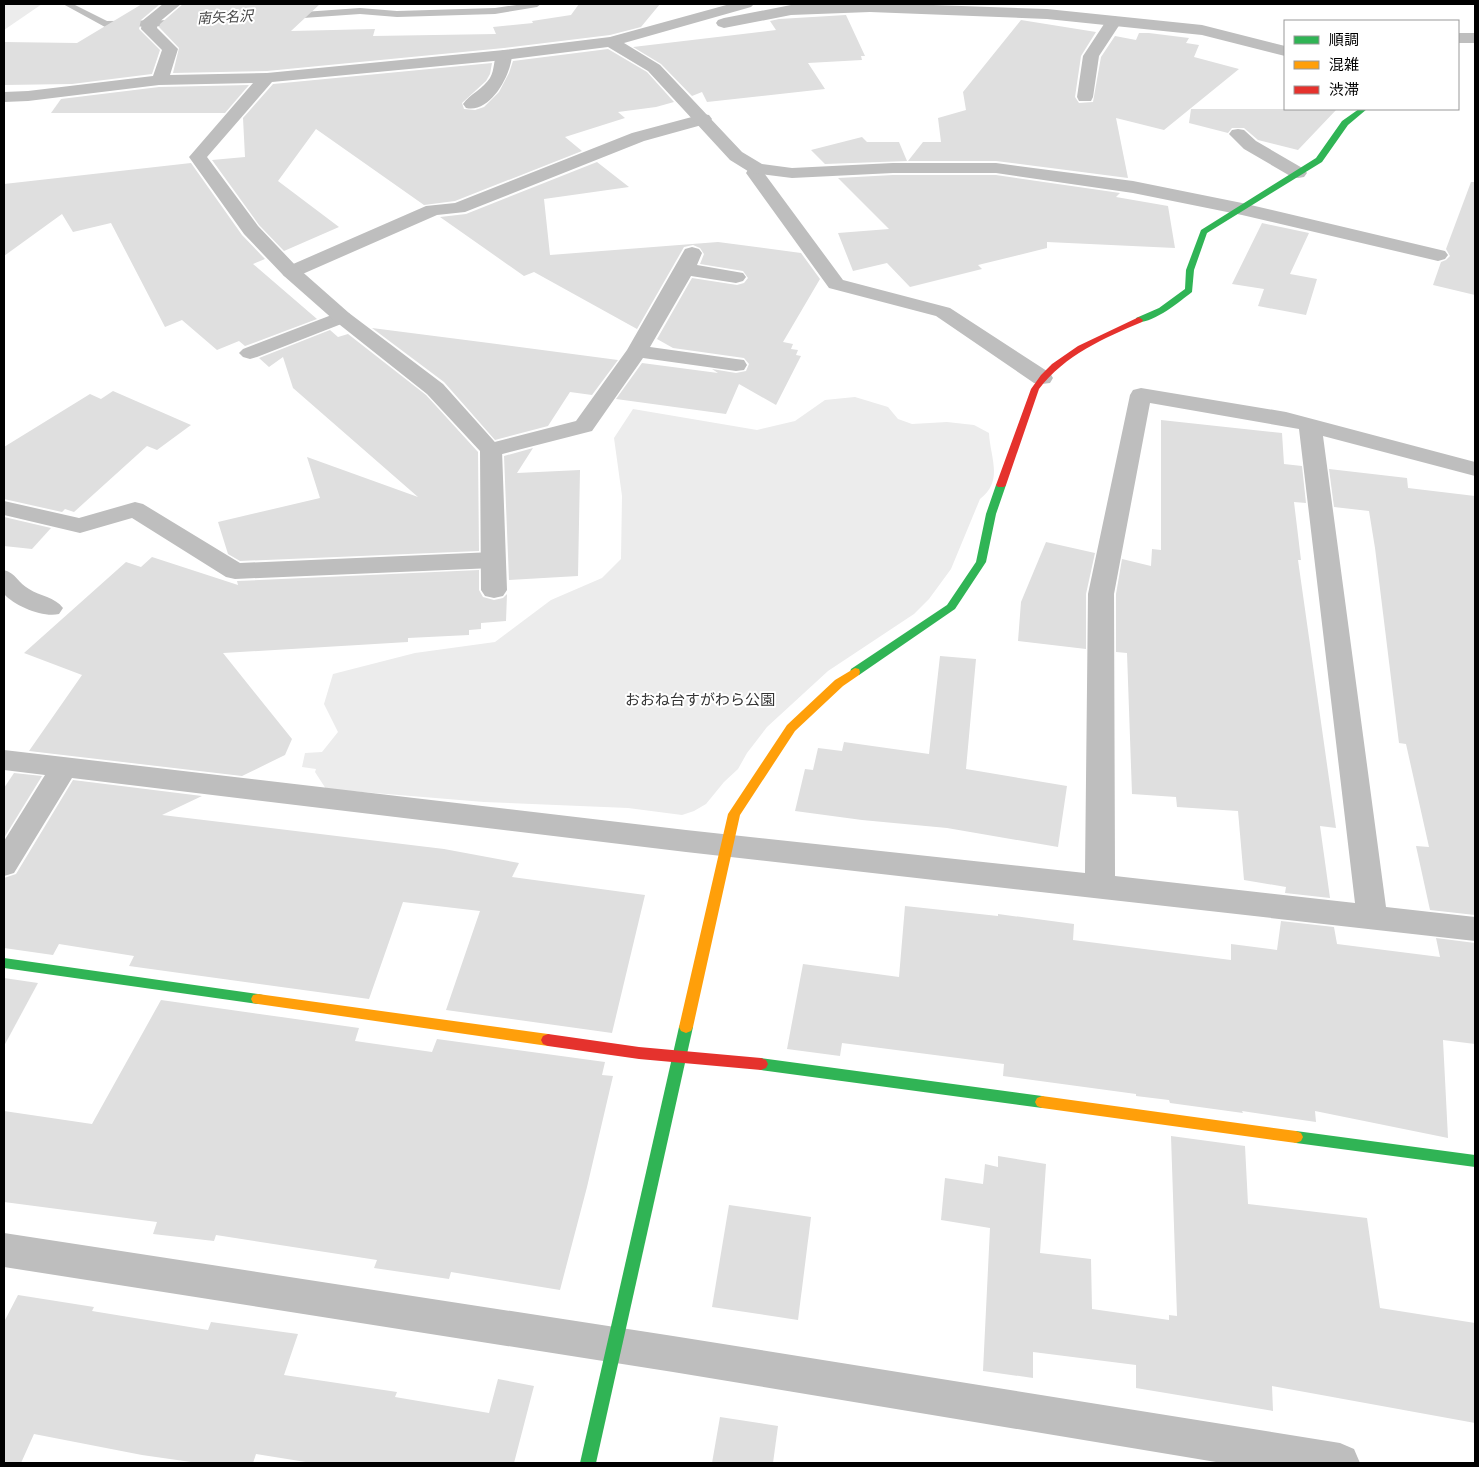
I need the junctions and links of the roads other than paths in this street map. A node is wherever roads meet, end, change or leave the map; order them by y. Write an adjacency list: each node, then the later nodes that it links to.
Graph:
1 (173, 4): 13 (street)
2 (678, 4): 5 (street)
3 (746, 4): 5 (street)
4 (1049, 9): 5 (street); 6 (street)
5 (689, 20): 9 (street)
6 (1114, 21): 10 (street); 14 (street)
7 (1459, 38): 8 (street)
8 (1475, 38)
9 (611, 42): 11 (street); 18 (street)
10 (1284, 51)
11 (504, 55): 12 (street); 16 (street)
12 (266, 78): 13 (street); 28 (street)
13 (159, 80): 15 (street)
14 (1085, 97)
15 (7, 104)
16 (472, 104)
17 (1362, 110): 21 (street)
18 (703, 119): 20 (street); 23 (street)
19 (1238, 134): 21 (street)
20 (756, 169): 24 (street); 34 (street)
21 (1298, 173): 24 (street)
22 (465, 184): 23 (street)
23 (487, 196): 28 (street)
24 (1242, 209): 25 (street); 34 (street)
25 (1376, 240): 26 (street); 27 (street)
26 (1438, 255)
27 (1366, 259)
28 (291, 272): 30 (street)
29 (736, 277): 31 (street)
30 (342, 317): 32 (street); 36 (street)
31 (637, 351): 33 (street); 36 (street)
32 (250, 353)
33 (736, 365)
34 (1042, 378): 45 (street)
35 (1310, 426): 37 (street); 47 (street); 48 (street)
36 (491, 450): 39 (street)
37 (1475, 469)
38 (4, 508): 39 (street)
39 (493, 560): 41 (street)
40 (4, 578): 42 (street)
41 (494, 590)
42 (50, 608)
43 (4, 760): 44 (street)
44 (65, 767): 45 (street); 46 (street)
45 (728, 846): 47 (street); 51 (street)
46 (4, 865)
47 (1100, 886): 48 (street)
48 (1372, 917): 49 (street)
49 (1475, 929)
50 (4, 963): 51 (street)
51 (681, 1056): 52 (street); 54 (street)
52 (1475, 1161)
53 (4, 1250): 54 (street)
54 (615, 1346): 55 (street); 56 (street)
55 (588, 1463)
56 (1340, 1463)

